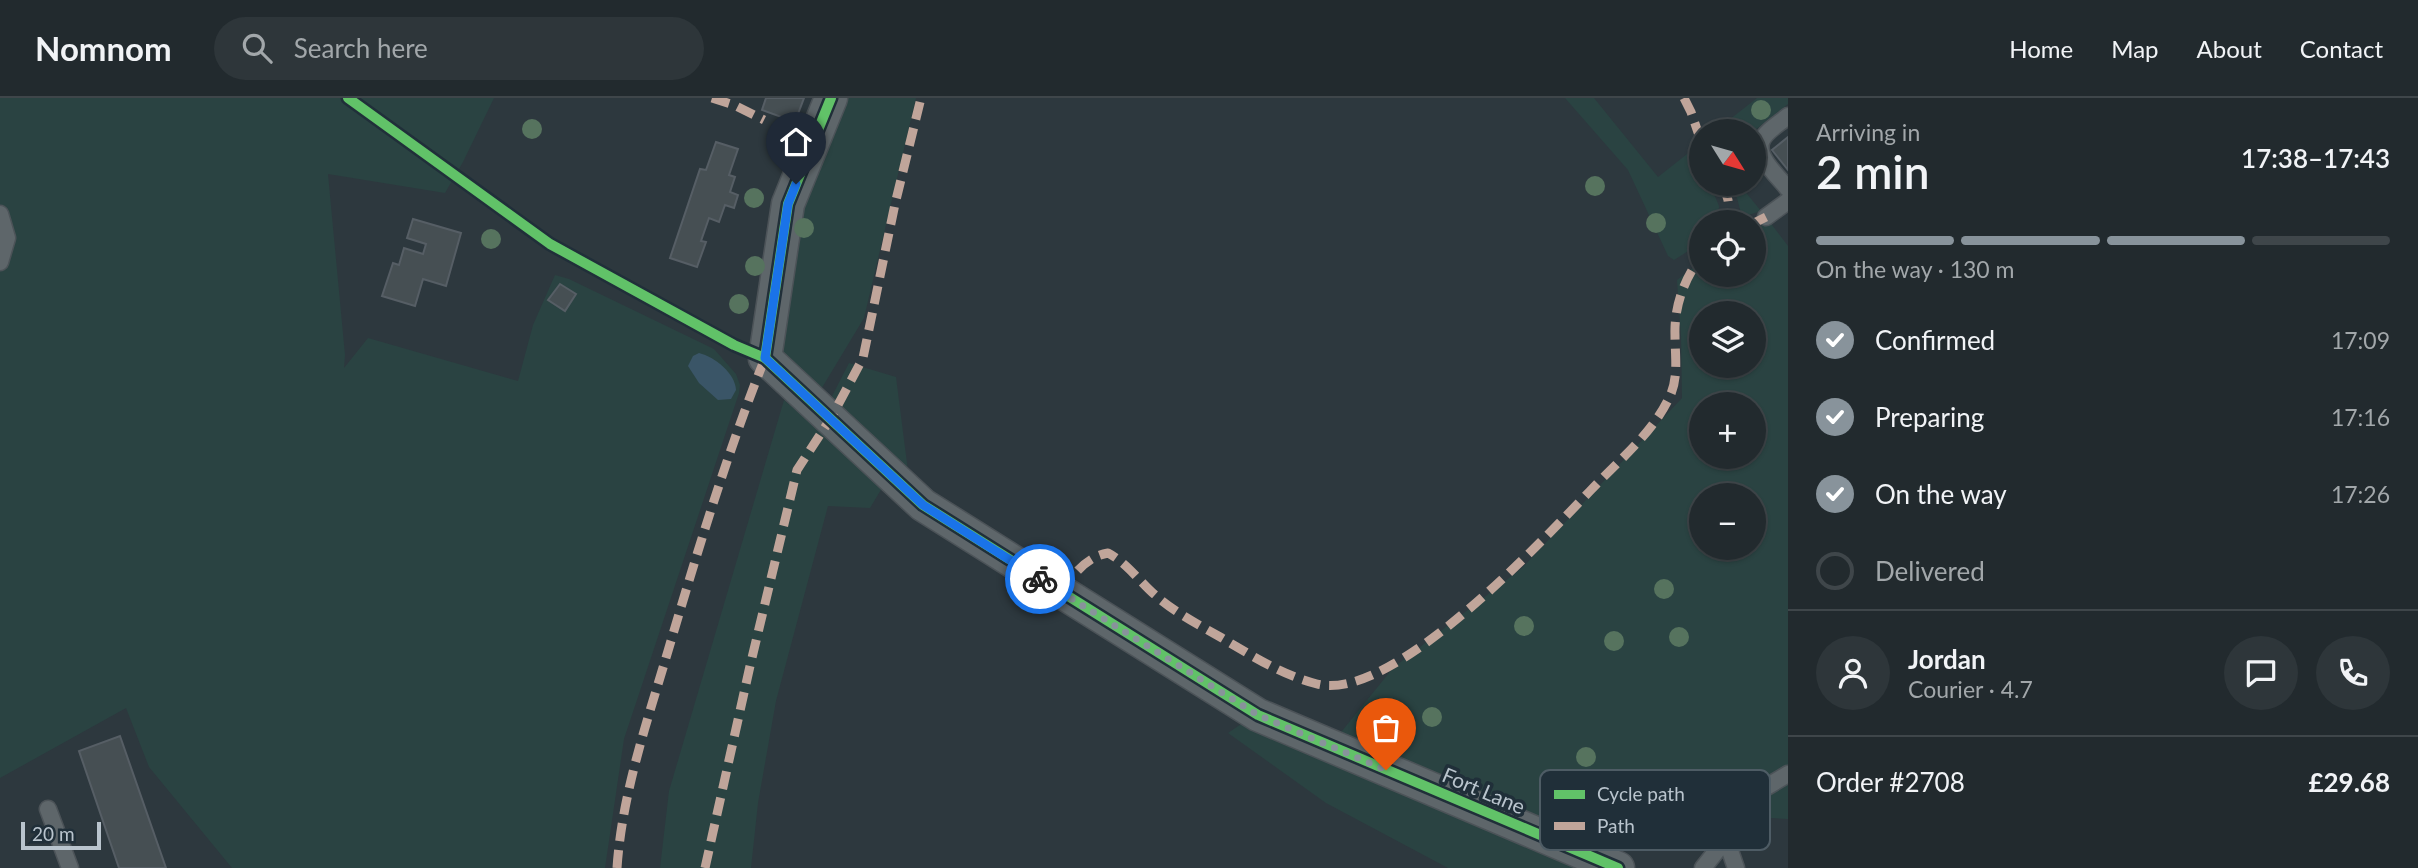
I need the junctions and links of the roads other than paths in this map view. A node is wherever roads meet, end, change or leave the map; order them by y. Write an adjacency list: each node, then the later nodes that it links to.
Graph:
1 (831, 98): 11 (street, Fort Lane)
2 (1788, 116): 3 (lane)
3 (1788, 189)
4 (1788, 201): 6 (lane)
5 (0, 214): 7 (lane)
6 (1766, 217)
7 (0, 262)
8 (1788, 774): 9 (lane)
9 (1770, 785)
10 (48, 809): 15 (lane)
11 (1540, 835)
12 (1576, 850): 16 (street, Fort Lane)
13 (1717, 850): 17 (lane)
14 (1730, 850): 18 (lane)
15 (70, 868)
16 (1618, 868)
17 (1703, 868)
18 (1736, 868)

